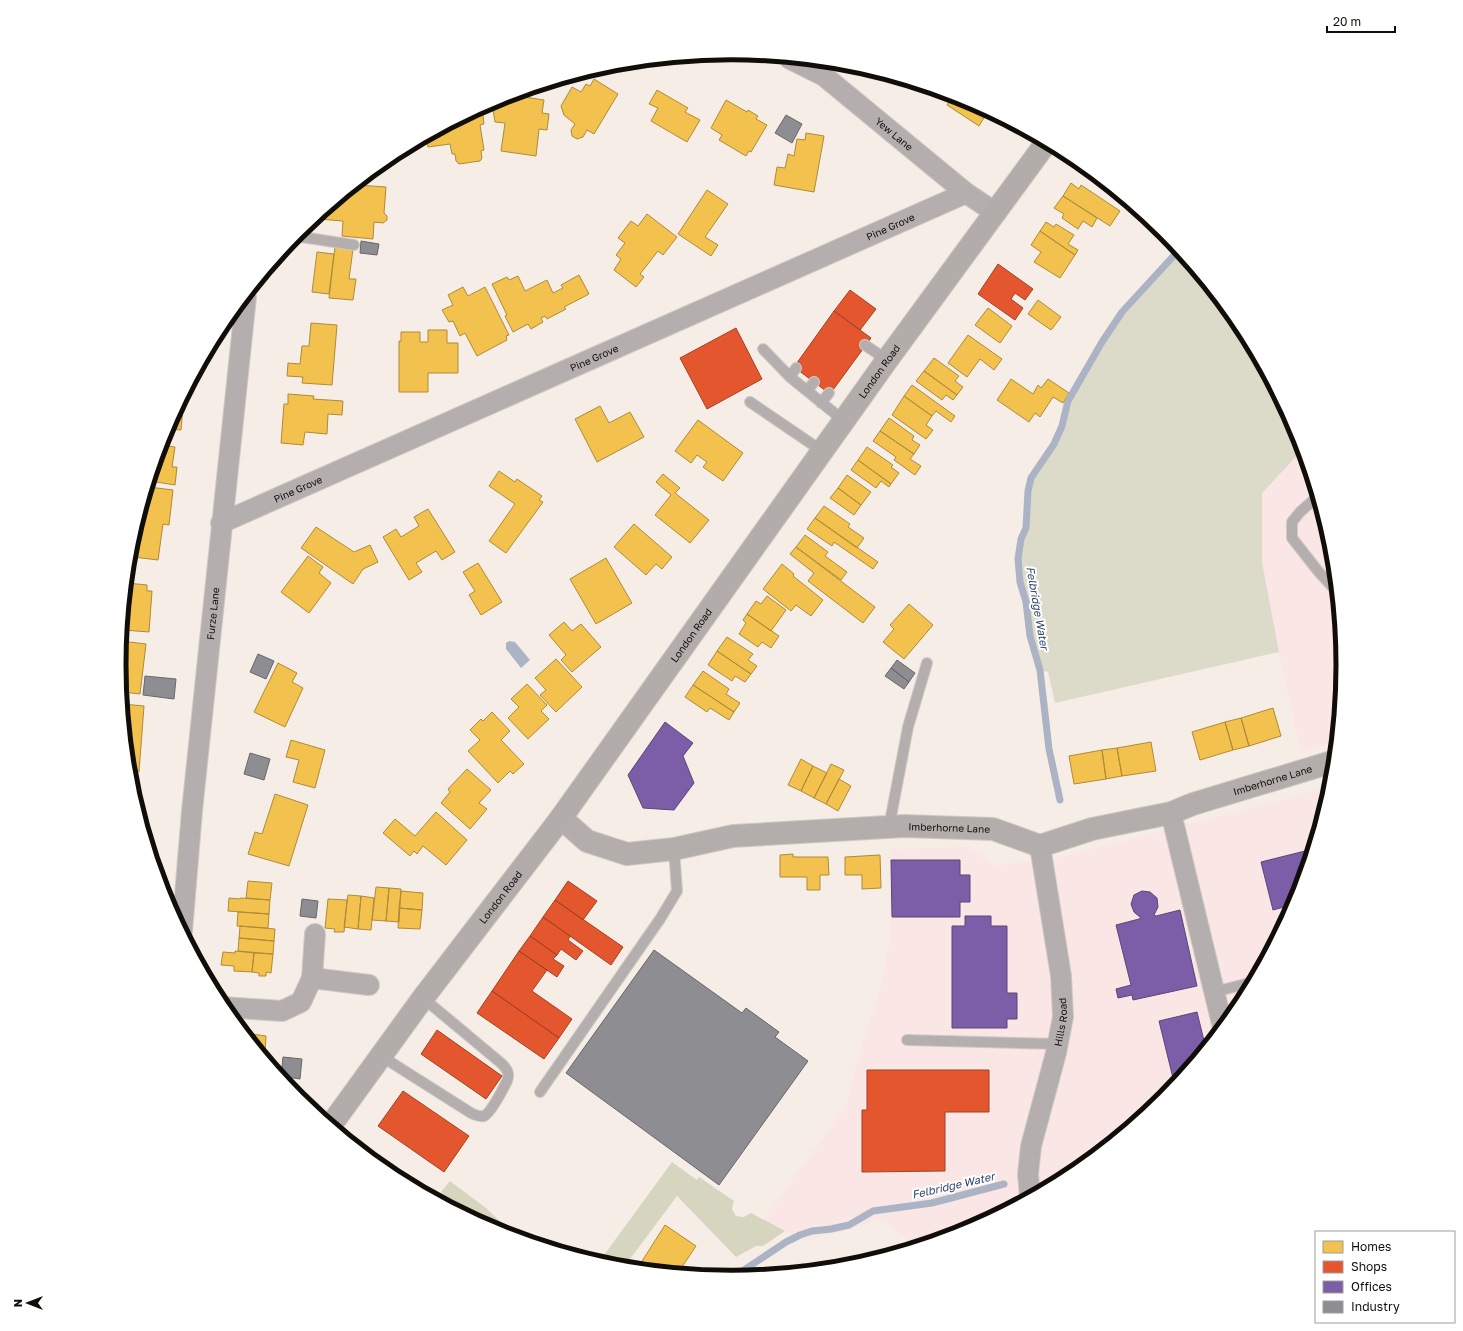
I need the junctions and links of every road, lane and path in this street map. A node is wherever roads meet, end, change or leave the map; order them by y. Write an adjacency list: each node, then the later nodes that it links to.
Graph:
1 (800, 64): 3 (street, Yew Lane)
2 (1043, 147): 4 (highway, London Road)
3 (966, 193): 4 (street, Yew Lane); 21 (street, Pine Grove)
4 (996, 213): 10 (highway, London Road)
5 (303, 237): 6 (lane)
6 (354, 246)
7 (245, 305): 21 (street, Furze Lane)
8 (866, 345): 10 (lane)
9 (764, 349): 12 (lane)
10 (887, 360): 18 (highway, London Road)
11 (796, 368): 12 (lane)
12 (790, 377): 14 (lane)
13 (814, 382): 14 (lane)
14 (807, 391): 17 (lane)
15 (829, 393): 17 (lane)
16 (750, 402): 19 (lane)
17 (821, 403): 18 (lane)
18 (842, 424): 19 (highway, London Road)
19 (822, 451): 26 (highway, London Road)
20 (1313, 500): 22 (lane)
21 (222, 523): 30 (street, Furze Lane)
22 (1332, 587)
23 (927, 664): 27 (lane)
24 (1329, 763): 25 (street, Imberhorne Lane)
25 (1171, 813): 28 (street, Imberhorne Lane); 35 (street)
26 (561, 818): 29 (street, Imberhorne Lane); 36 (highway, London Road)
27 (888, 827): 28 (street, Imberhorne Lane); 29 (street, Imberhorne Lane)
28 (1040, 846): 40 (street, Hills Road)
29 (674, 849): 42 (lane)
30 (183, 921)
31 (315, 934): 32 (street)
32 (312, 978): 33 (street); 37 (street)
33 (369, 984)
34 (1246, 984): 35 (lane)
35 (1214, 992): 38 (street)
36 (423, 998): 41 (highway, London Road); 41 (lane)
37 (232, 1008)
38 (1221, 1021)
39 (907, 1040): 40 (lane)
40 (1058, 1044): 44 (street, Hills Road)
41 (381, 1056): 43 (highway, London Road)
42 (540, 1092)
43 (333, 1122)
44 (1030, 1192)

